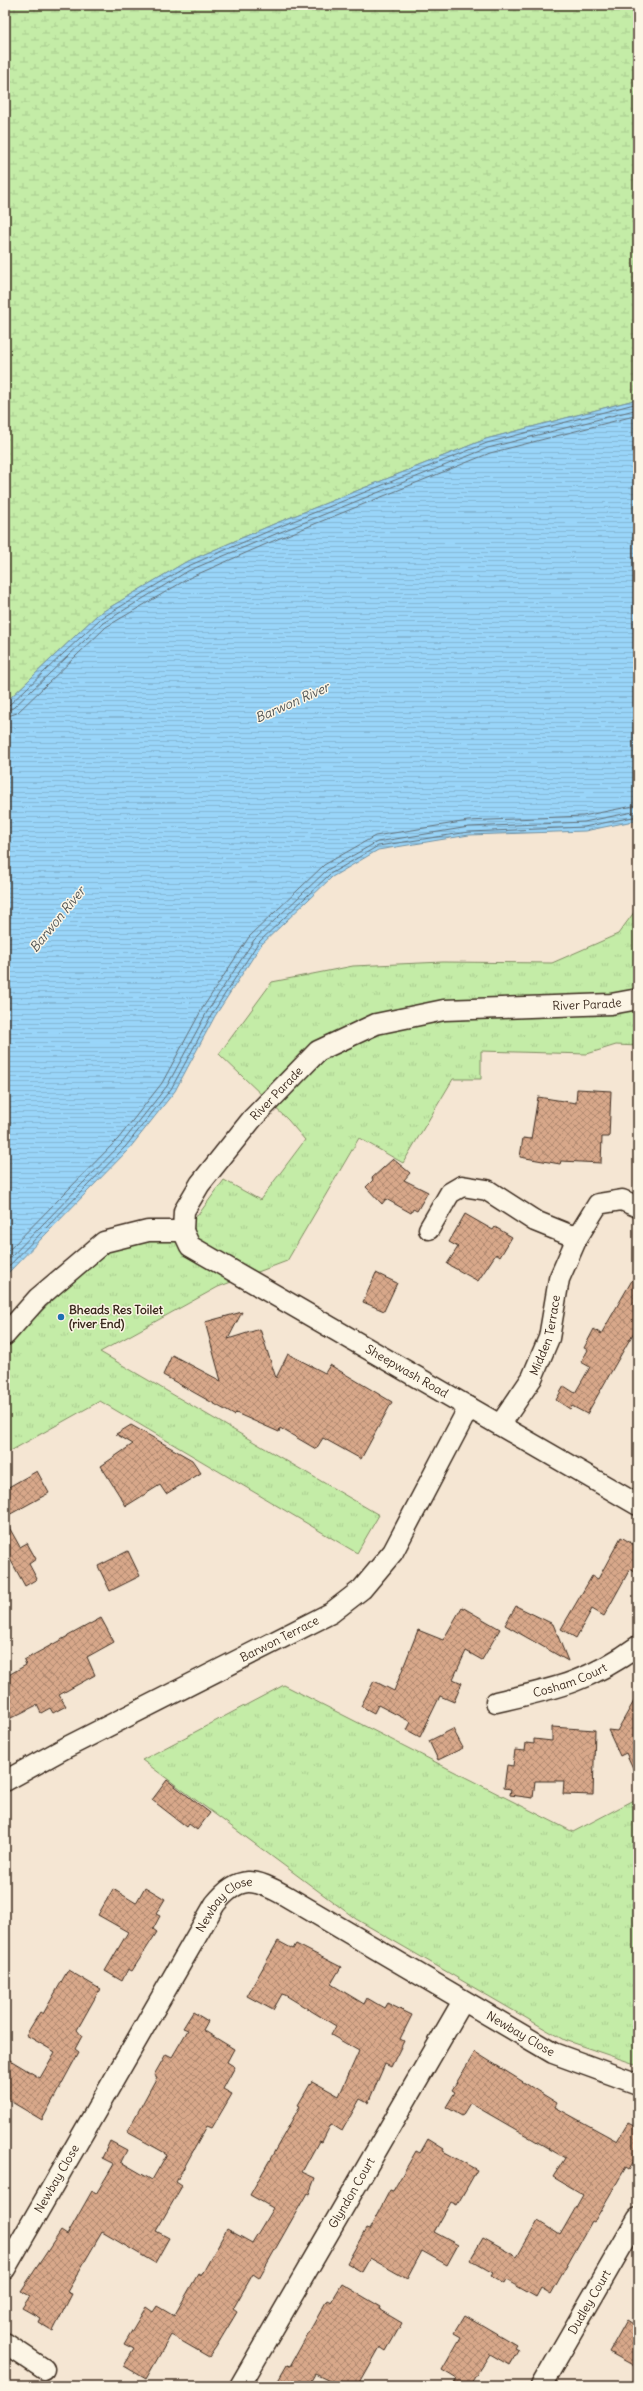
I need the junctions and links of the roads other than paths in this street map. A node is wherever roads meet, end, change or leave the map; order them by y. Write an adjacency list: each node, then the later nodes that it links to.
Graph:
1 (638, 999): 4 (street, River Parade)
2 (638, 1207): 5 (street, Midden Terrace)
3 (429, 1229): 5 (street)
4 (183, 1231): 6 (street); 7 (street, Sheepwash Road)
5 (576, 1238): 8 (street, Midden Terrace)
6 (5, 1335)
7 (469, 1407): 8 (street, Sheepwash Road); 12 (street, Barwon Terrace)
8 (500, 1425): 9 (street, Sheepwash Road)
9 (638, 1505)
10 (638, 1646): 11 (street, Cosham Court)
11 (496, 1702)
12 (5, 1781)
13 (463, 2001): 14 (street, Newbay Close); 16 (street, Newbay Close); 19 (street, Glyndon Court)
14 (638, 2084)
15 (638, 2218): 20 (street, Dudley Court)
16 (5, 2269)
17 (5, 2343): 18 (street)
18 (44, 2368)
19 (240, 2386)
20 (541, 2386)

